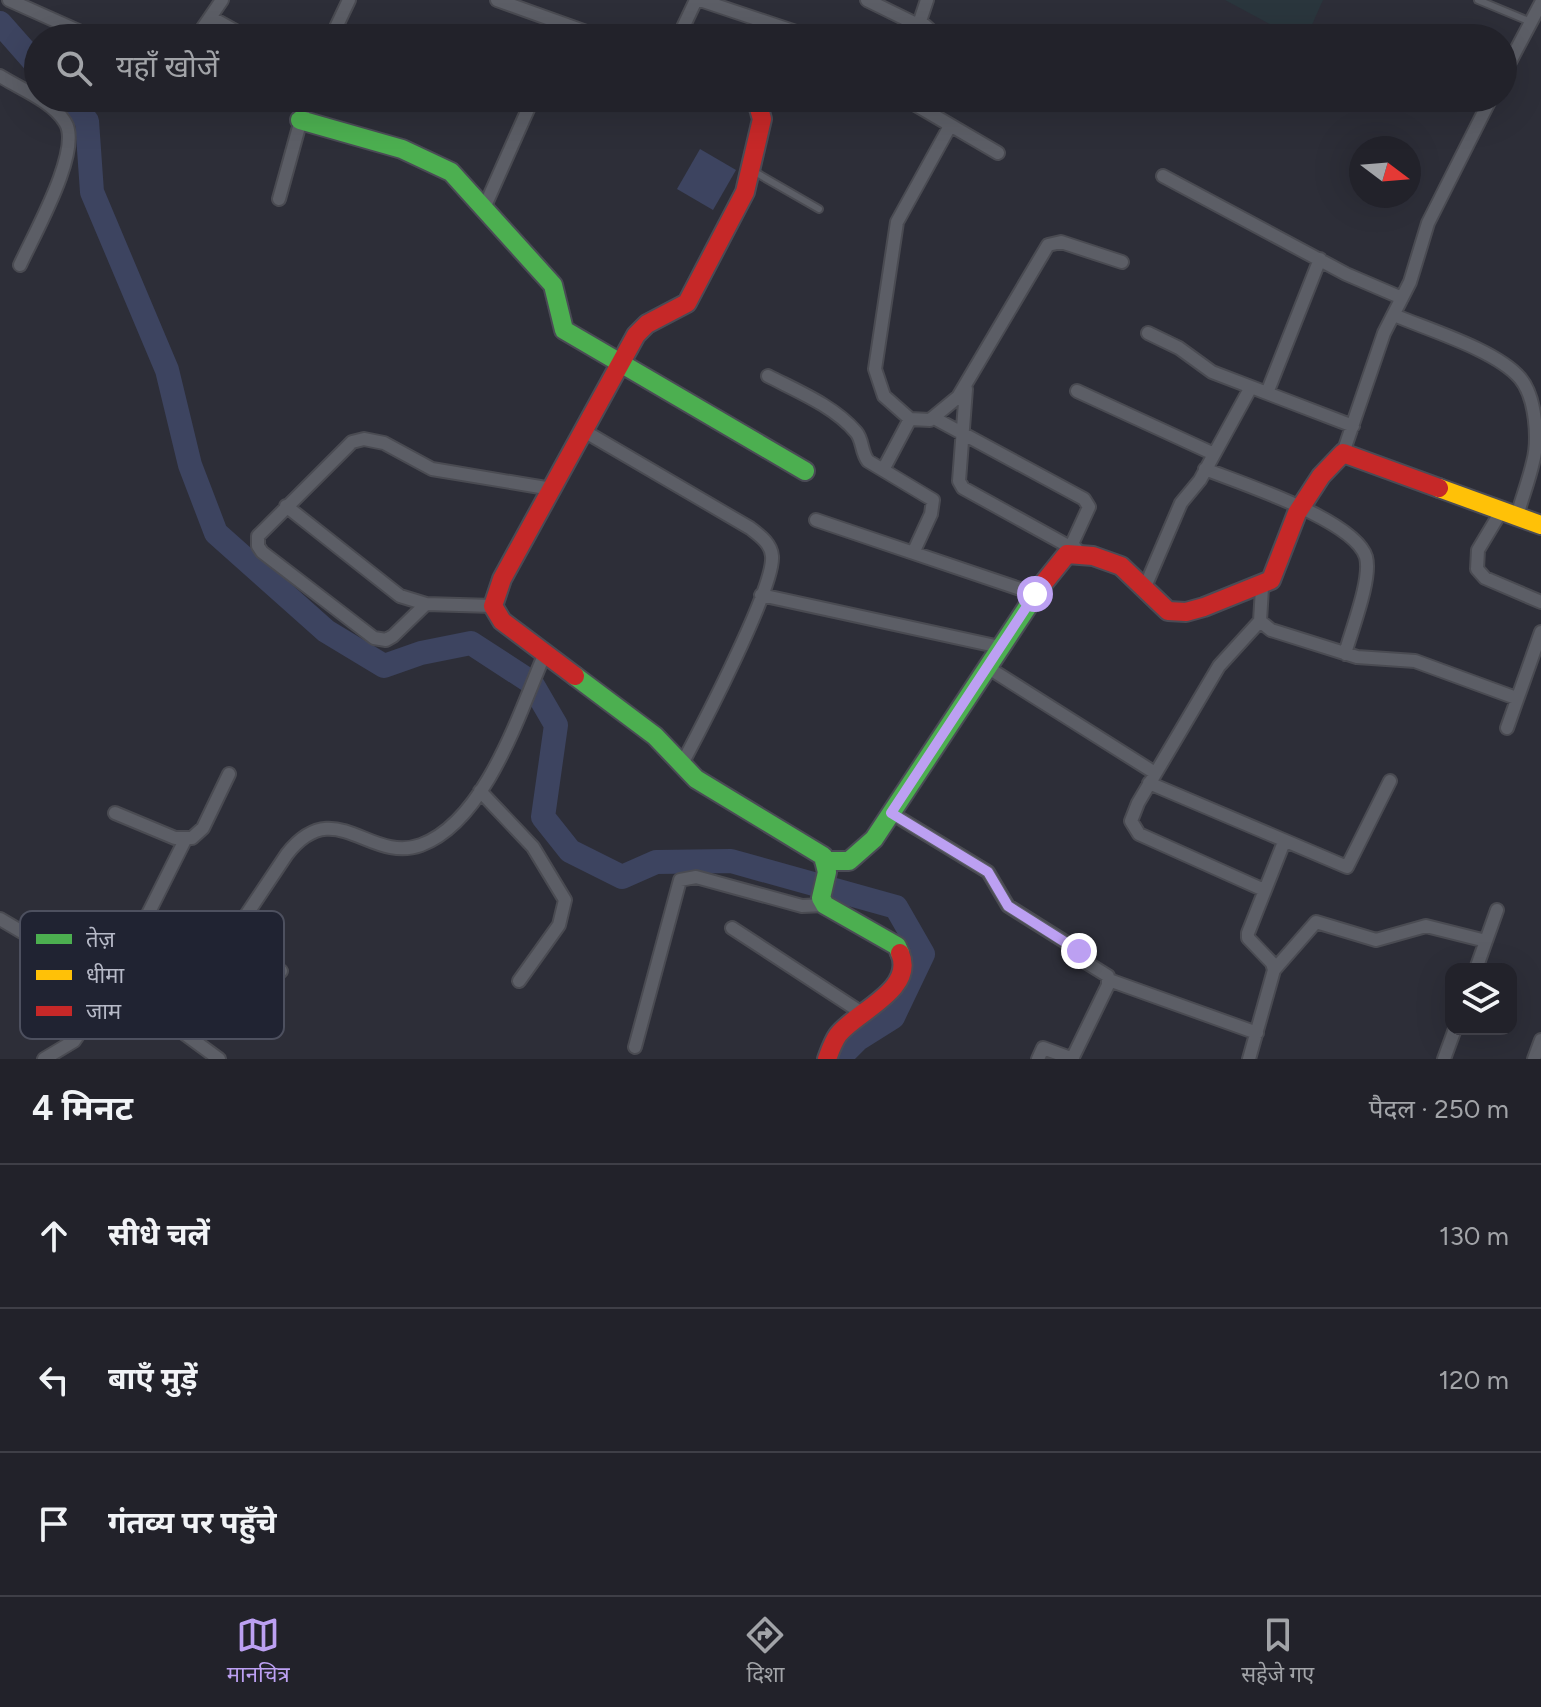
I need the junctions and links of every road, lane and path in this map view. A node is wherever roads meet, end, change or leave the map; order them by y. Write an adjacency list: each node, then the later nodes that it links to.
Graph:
1 (9, 0): 11 (street)
2 (222, 0): 10 (street)
3 (349, 0): 14 (street)
4 (497, 0): 15 (street)
5 (698, 0): 16 (street); 17 (street)
6 (867, 0): 18 (street)
7 (927, 0): 19 (street)
8 (1478, 0): 9 (lane)
9 (1537, 14): 20 (street)
10 (212, 18): 12 (street); 13 (street)
11 (63, 24)
12 (207, 24)
13 (223, 24)
14 (338, 24)
15 (562, 24)
16 (685, 24)
17 (771, 24)
18 (916, 24)
19 (922, 24)
20 (1517, 50)
21 (0, 76): 22 (street)
22 (24, 91)
23 (55, 112): 39 (street)
24 (303, 112): 29 (street)
25 (527, 112): 35 (street)
26 (760, 112): 32 (street)
27 (927, 112): 30 (street)
28 (1484, 112): 40 (street)
29 (300, 120): 34 (street); 35 (street)
30 (950, 126): 31 (street); 50 (street)
31 (998, 153)
32 (750, 170): 36 (lane); 43 (street)
33 (1163, 176): 37 (street)
34 (279, 199)
35 (485, 206): 43 (street)
36 (819, 209)
37 (1320, 259): 40 (street); 48 (street)
38 (1122, 262): 45 (street)
39 (20, 265)
40 (1402, 298): 41 (street)
41 (1394, 315): 51 (street); 52 (street)
42 (1148, 333): 46 (street)
43 (620, 365): 53 (street); 59 (street)
44 (768, 376): 58 (street)
45 (966, 385): 49 (street); 54 (street)
46 (1251, 387): 48 (street); 56 (street)
47 (1077, 391): 56 (street)
48 (1267, 393): 51 (street)
49 (934, 418): 50 (street); 54 (street)
50 (910, 419): 58 (street)
51 (1353, 426): 55 (street)
52 (1538, 429): 63 (street)
53 (584, 431): 60 (street); 71 (street)
54 (962, 435): 67 (street); 67 (street)
55 (1343, 453): 62 (street); 63 (street)
56 (1214, 454): 57 (street)
57 (1205, 469): 62 (street); 68 (street)
58 (883, 470): 66 (street)
59 (805, 471)
60 (552, 489): 61 (street); 74 (street)
61 (286, 506): 73 (street); 73 (street)
62 (1303, 507): 69 (street); 79 (street)
63 (1509, 513): 65 (street); 72 (street)
64 (816, 520): 66 (street)
65 (1541, 525)
66 (914, 551): 70 (street)
67 (1079, 552): 68 (street); 70 (street)
68 (1145, 587): 69 (street)
69 (1262, 588): 75 (street)
70 (1035, 594): 77 (street)
71 (761, 595): 77 (street); 83 (street)
72 (1541, 602)
73 (426, 604): 74 (street)
74 (493, 606): 78 (street)
75 (1260, 621): 79 (street); 85 (street)
76 (1541, 632): 81 (street)
77 (1000, 647): 80 (street)
78 (545, 653): 83 (street); 87 (street)
79 (1345, 654): 81 (street)
80 (987, 667): 85 (street); 89 (street)
81 (1516, 698): 82 (street)
82 (1507, 728)
83 (682, 764): 92 (street)
84 (229, 774): 90 (street)
85 (1152, 778): 91 (street); 93 (street)
86 (1390, 781): 91 (street)
87 (480, 791): 97 (street); 105 (street)
88 (115, 813): 90 (street)
89 (891, 813): 92 (street); 104 (street)
90 (185, 840): 96 (street)
91 (1284, 842): 93 (street)
92 (826, 866): 94 (street)
93 (1264, 890): 103 (street)
94 (823, 901): 106 (street); 112 (street)
95 (1497, 910): 101 (street)
96 (150, 911)
97 (249, 911)
98 (0, 919): 100 (street)
99 (732, 928): 106 (street)
100 (20, 931)
101 (1486, 941): 102 (street); 103 (street)
102 (1478, 963)
103 (1274, 970): 107 (street)
104 (1109, 980): 107 (street); 117 (street)
105 (519, 981)
106 (865, 1015): 115 (street)
107 (1257, 1033): 118 (street)
108 (1453, 1035): 119 (street)
109 (75, 1039): 113 (street)
110 (194, 1039): 114 (street)
111 (1541, 1040): 120 (street)
112 (635, 1047)
113 (44, 1059)
114 (219, 1059)
115 (827, 1059)
116 (1038, 1059): 117 (street)
117 (1073, 1059)
118 (1249, 1059)
119 (1444, 1059)
120 (1534, 1059)

